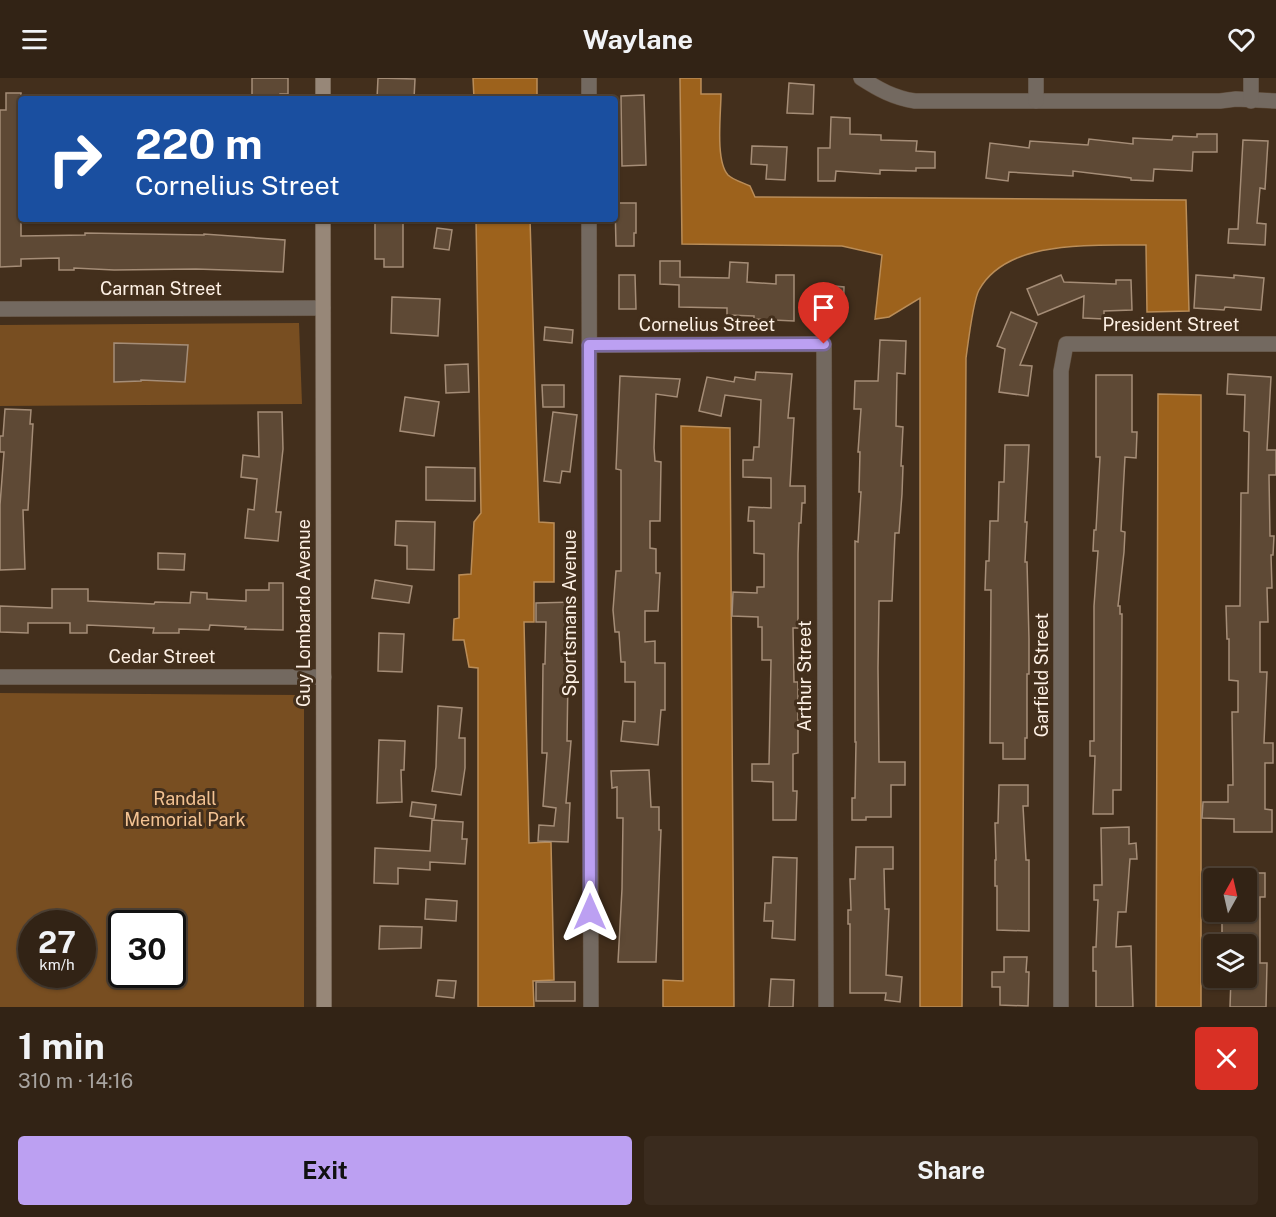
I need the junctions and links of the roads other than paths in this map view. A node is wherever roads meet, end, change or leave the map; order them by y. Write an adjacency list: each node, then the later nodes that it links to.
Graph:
1 (323, 78): 6 (street)
2 (590, 78): 7 (street)
3 (861, 78): 8 (street)
4 (1036, 78): 8 (street)
5 (1251, 78): 9 (street)
6 (323, 96)
7 (590, 96)
8 (1036, 100): 9 (street)
9 (1251, 101): 10 (street)
10 (1276, 101)
11 (323, 222): 13 (street, Guy Lombardo Avenue)
12 (590, 222): 18 (street, Sportsmans Avenue)
13 (323, 308): 14 (street, Carman Street); 20 (street, Guy Lombardo Avenue)
14 (0, 309)
15 (824, 344): 18 (street, Cornelius Street); 23 (street, Arthur Street)
16 (1066, 344): 17 (street, President Street); 24 (street, Garfield Street)
17 (1276, 344)
18 (589, 345): 22 (street, Sportsmans Avenue)
19 (0, 677): 20 (street, Cedar Street)
20 (324, 677): 21 (street, Guy Lombardo Avenue)
21 (324, 1007)
22 (591, 1007)
23 (826, 1007)
24 (1061, 1007)

